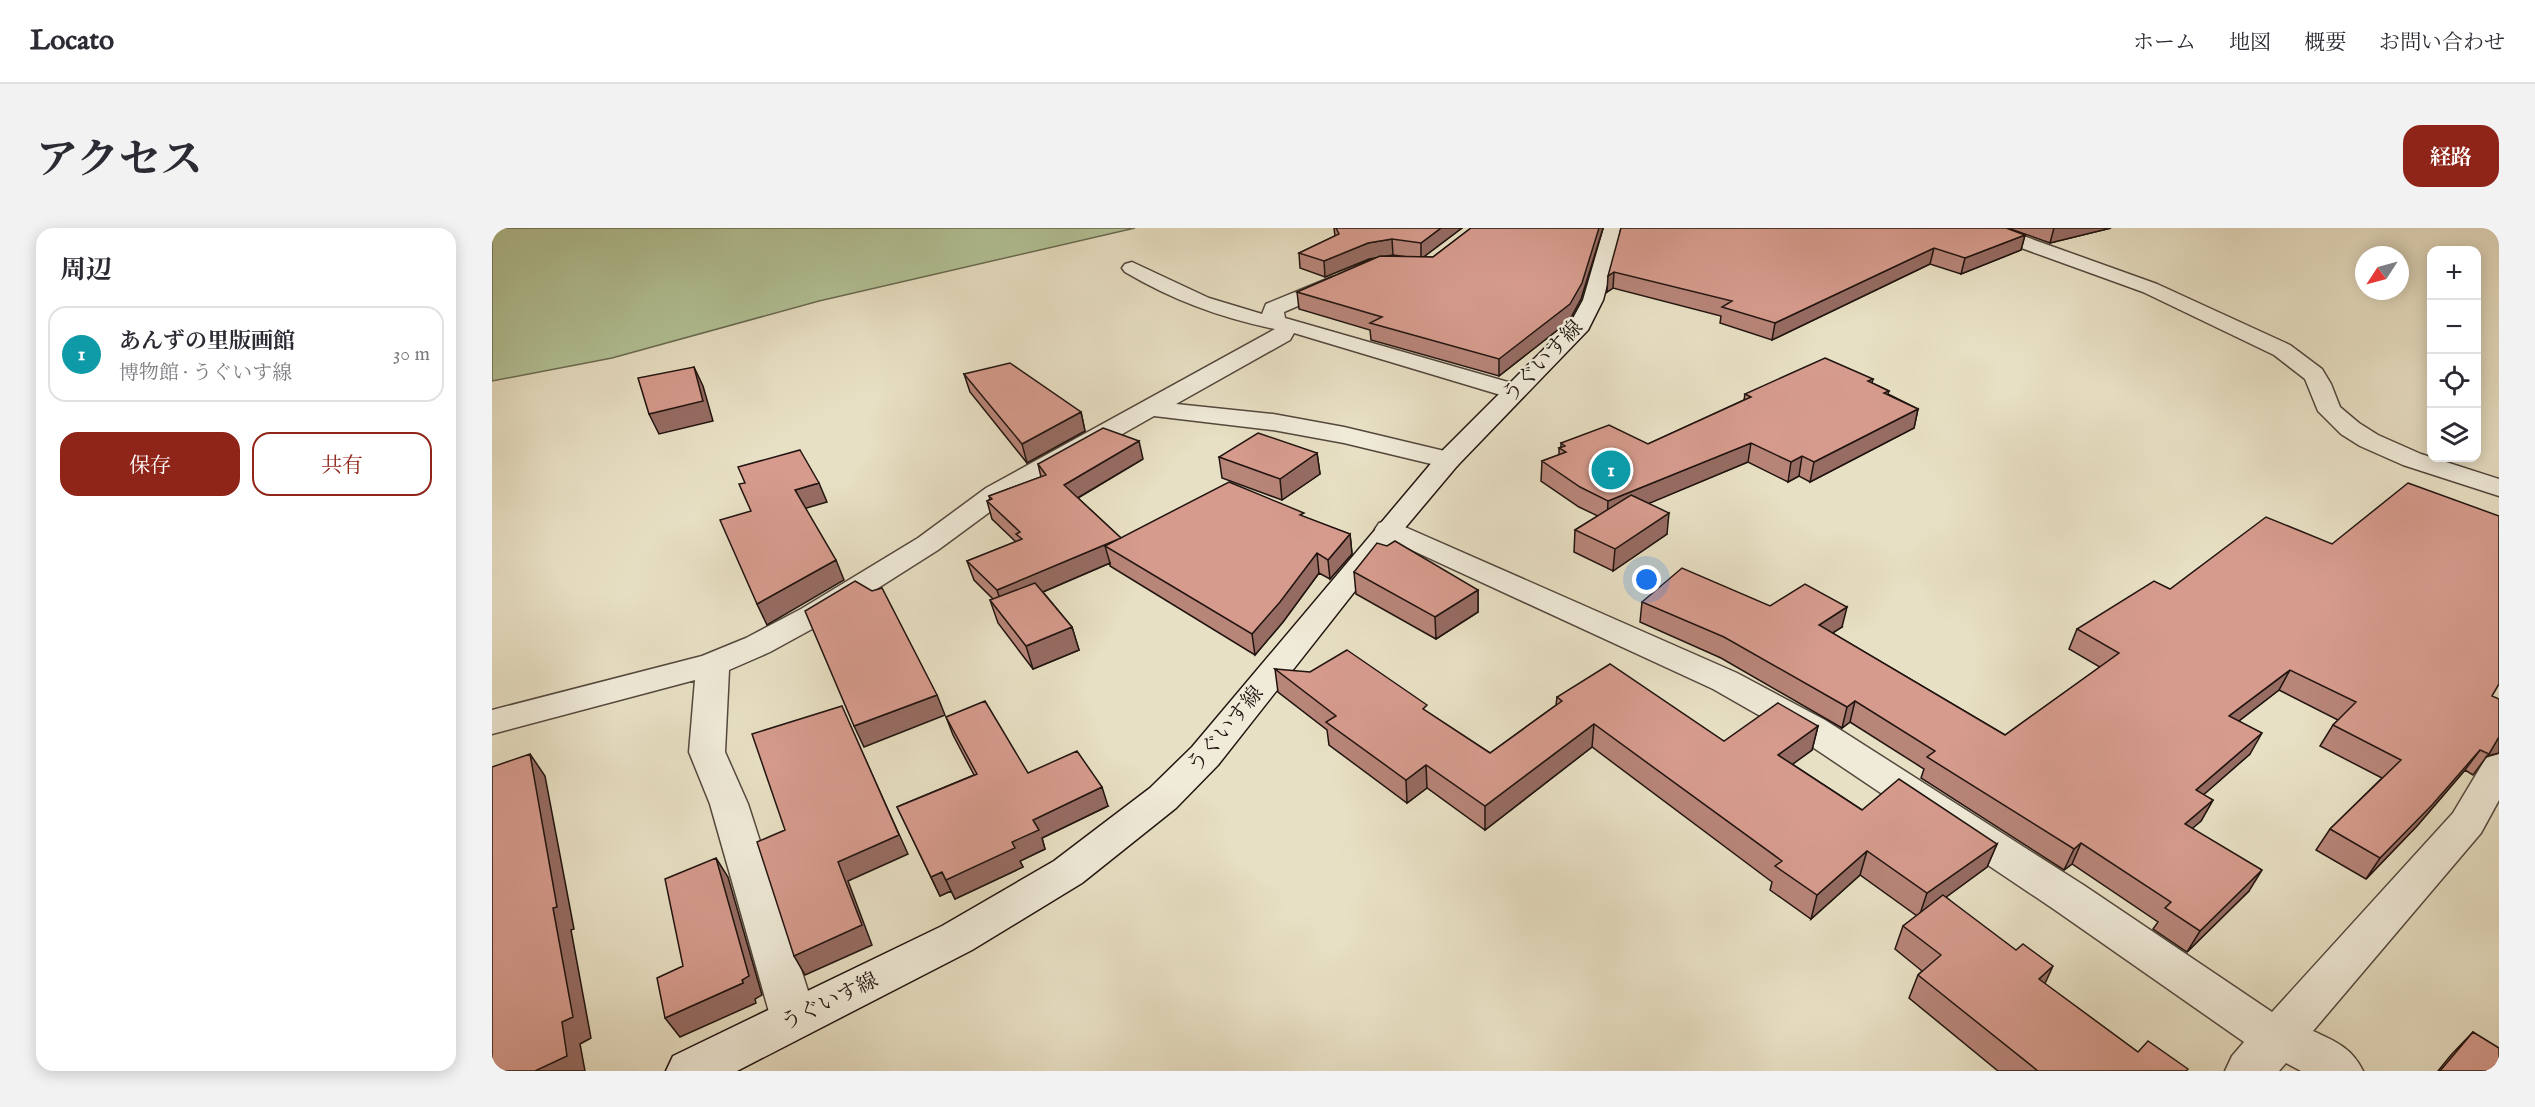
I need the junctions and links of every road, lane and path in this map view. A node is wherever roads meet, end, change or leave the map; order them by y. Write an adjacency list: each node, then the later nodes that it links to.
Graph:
1 (1613, 228): 6 (street, うぐいす線)
2 (1984, 228): 9 (street)
3 (1132, 267): 5 (street)
4 (1365, 270): 5 (street)
5 (1282, 324): 6 (street); 7 (street)
6 (1513, 391): 8 (street, うぐいす線)
7 (1148, 408): 8 (street); 11 (street)
8 (1448, 460): 10 (street, うぐいす線)
9 (2499, 488)
10 (1389, 529): 14 (street, うぐいす線); 15 (street)
11 (713, 664): 12 (street); 14 (street)
12 (492, 722)
13 (2499, 767): 15 (street)
14 (794, 1019): 16 (street, うぐいす線)
15 (2263, 1054): 17 (street)
16 (690, 1071)
17 (2339, 1071)

